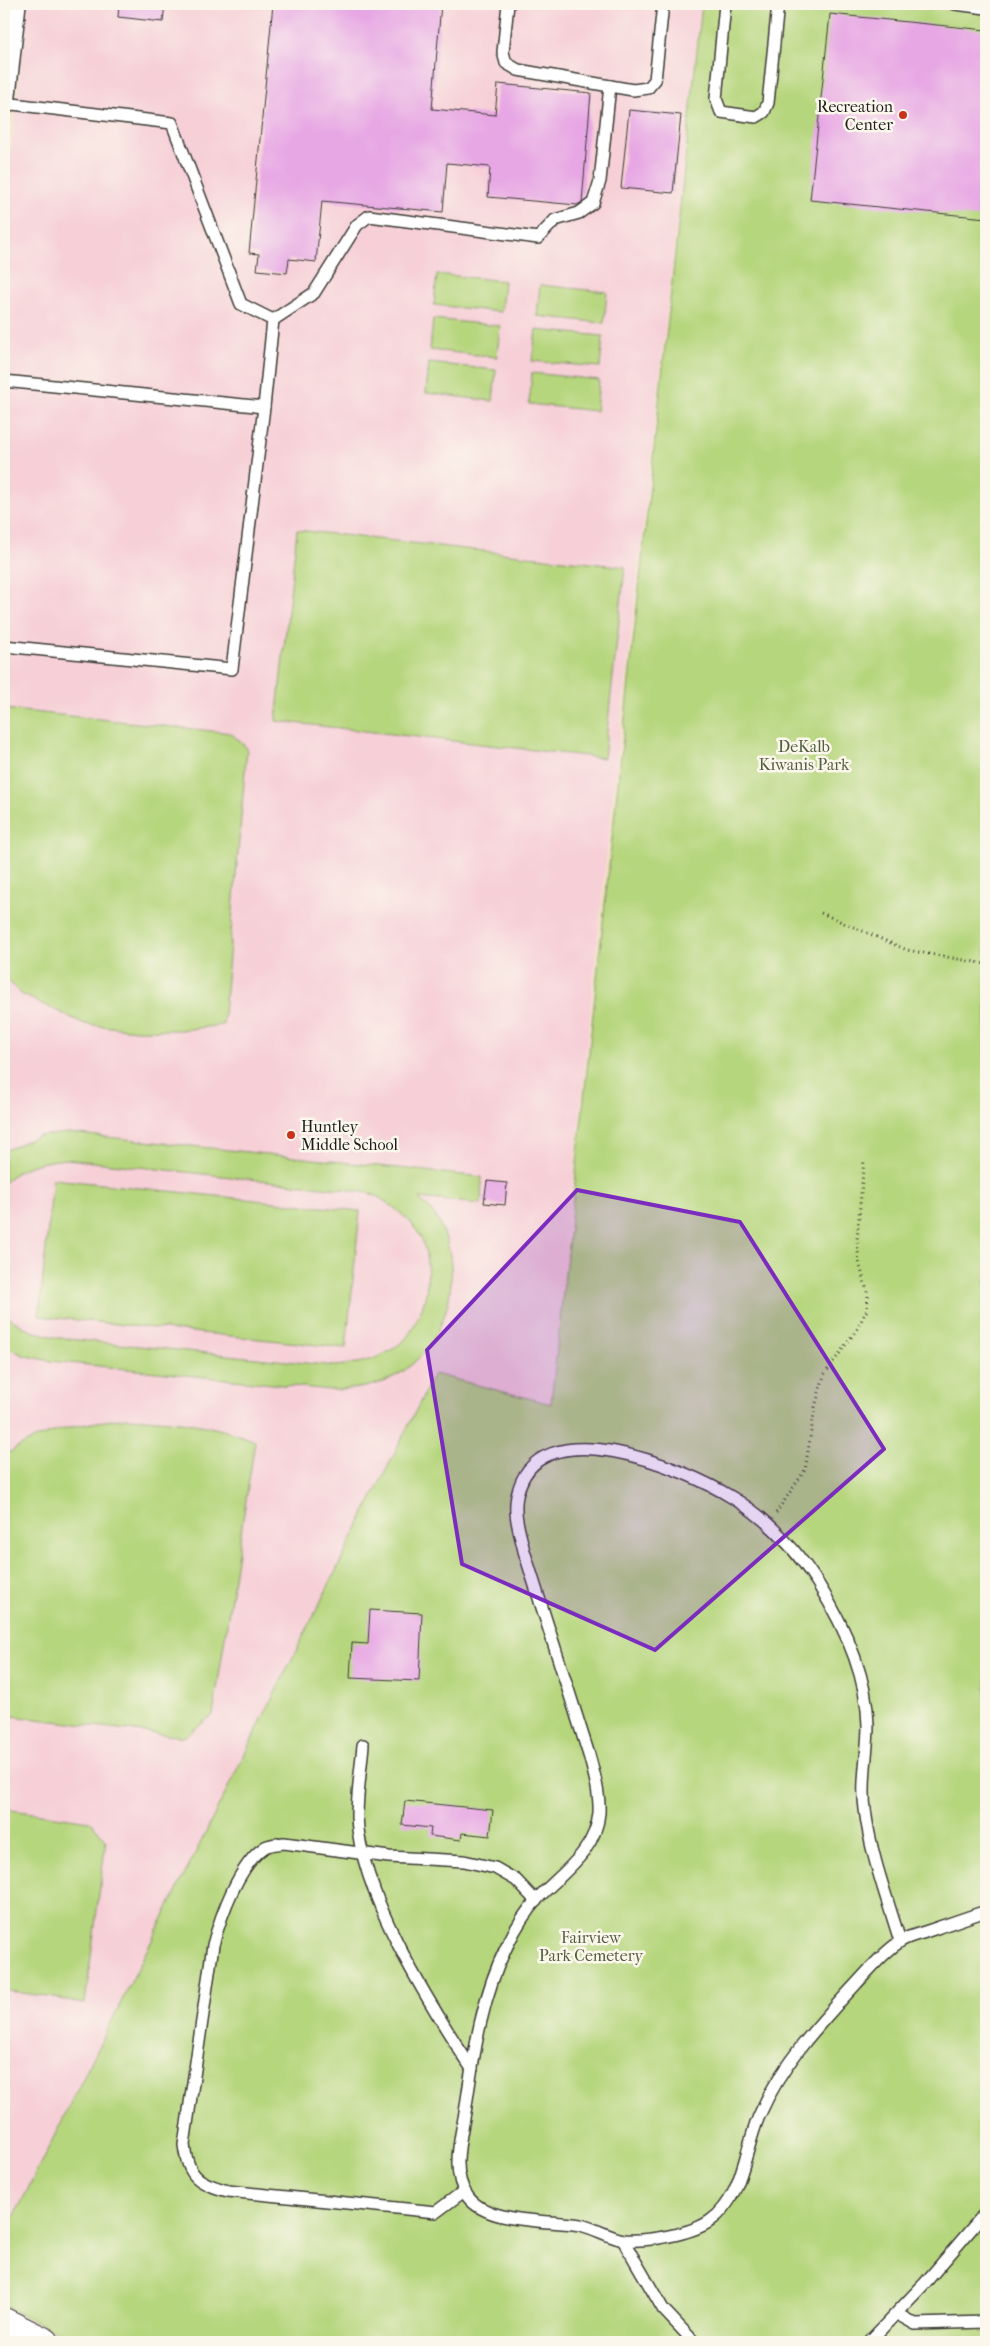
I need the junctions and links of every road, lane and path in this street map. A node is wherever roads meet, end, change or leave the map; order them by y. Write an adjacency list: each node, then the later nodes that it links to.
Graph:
1 (15, 4): 9 (street)
2 (508, 4): 8 (lane)
3 (663, 4): 8 (lane)
4 (725, 4): 5 (lane)
5 (778, 4)
6 (955, 4): 7 (lane)
7 (986, 8)
8 (610, 86): 10 (lane)
9 (4, 104): 10 (lane)
10 (273, 320): 12 (lane)
11 (4, 380): 12 (lane)
12 (264, 407): 13 (lane)
13 (4, 646)
14 (821, 913): 15 (path)
15 (986, 964)
16 (864, 1160): 17 (path)
17 (768, 1524): 20 (lane); 22 (lane)
18 (363, 1745): 19 (lane)
19 (364, 1853): 20 (lane); 23 (lane); 24 (lane)
20 (536, 1901): 23 (lane)
21 (986, 1911): 22 (lane)
22 (900, 1941): 26 (lane)
23 (472, 2069): 24 (lane)
24 (464, 2191): 26 (lane)
25 (986, 2212): 27 (lane)
26 (623, 2240): 31 (lane)
27 (897, 2314): 29 (lane); 32 (lane)
28 (4, 2322): 30 (street)
29 (986, 2322)
30 (45, 2342)
31 (694, 2342)
32 (869, 2342)

